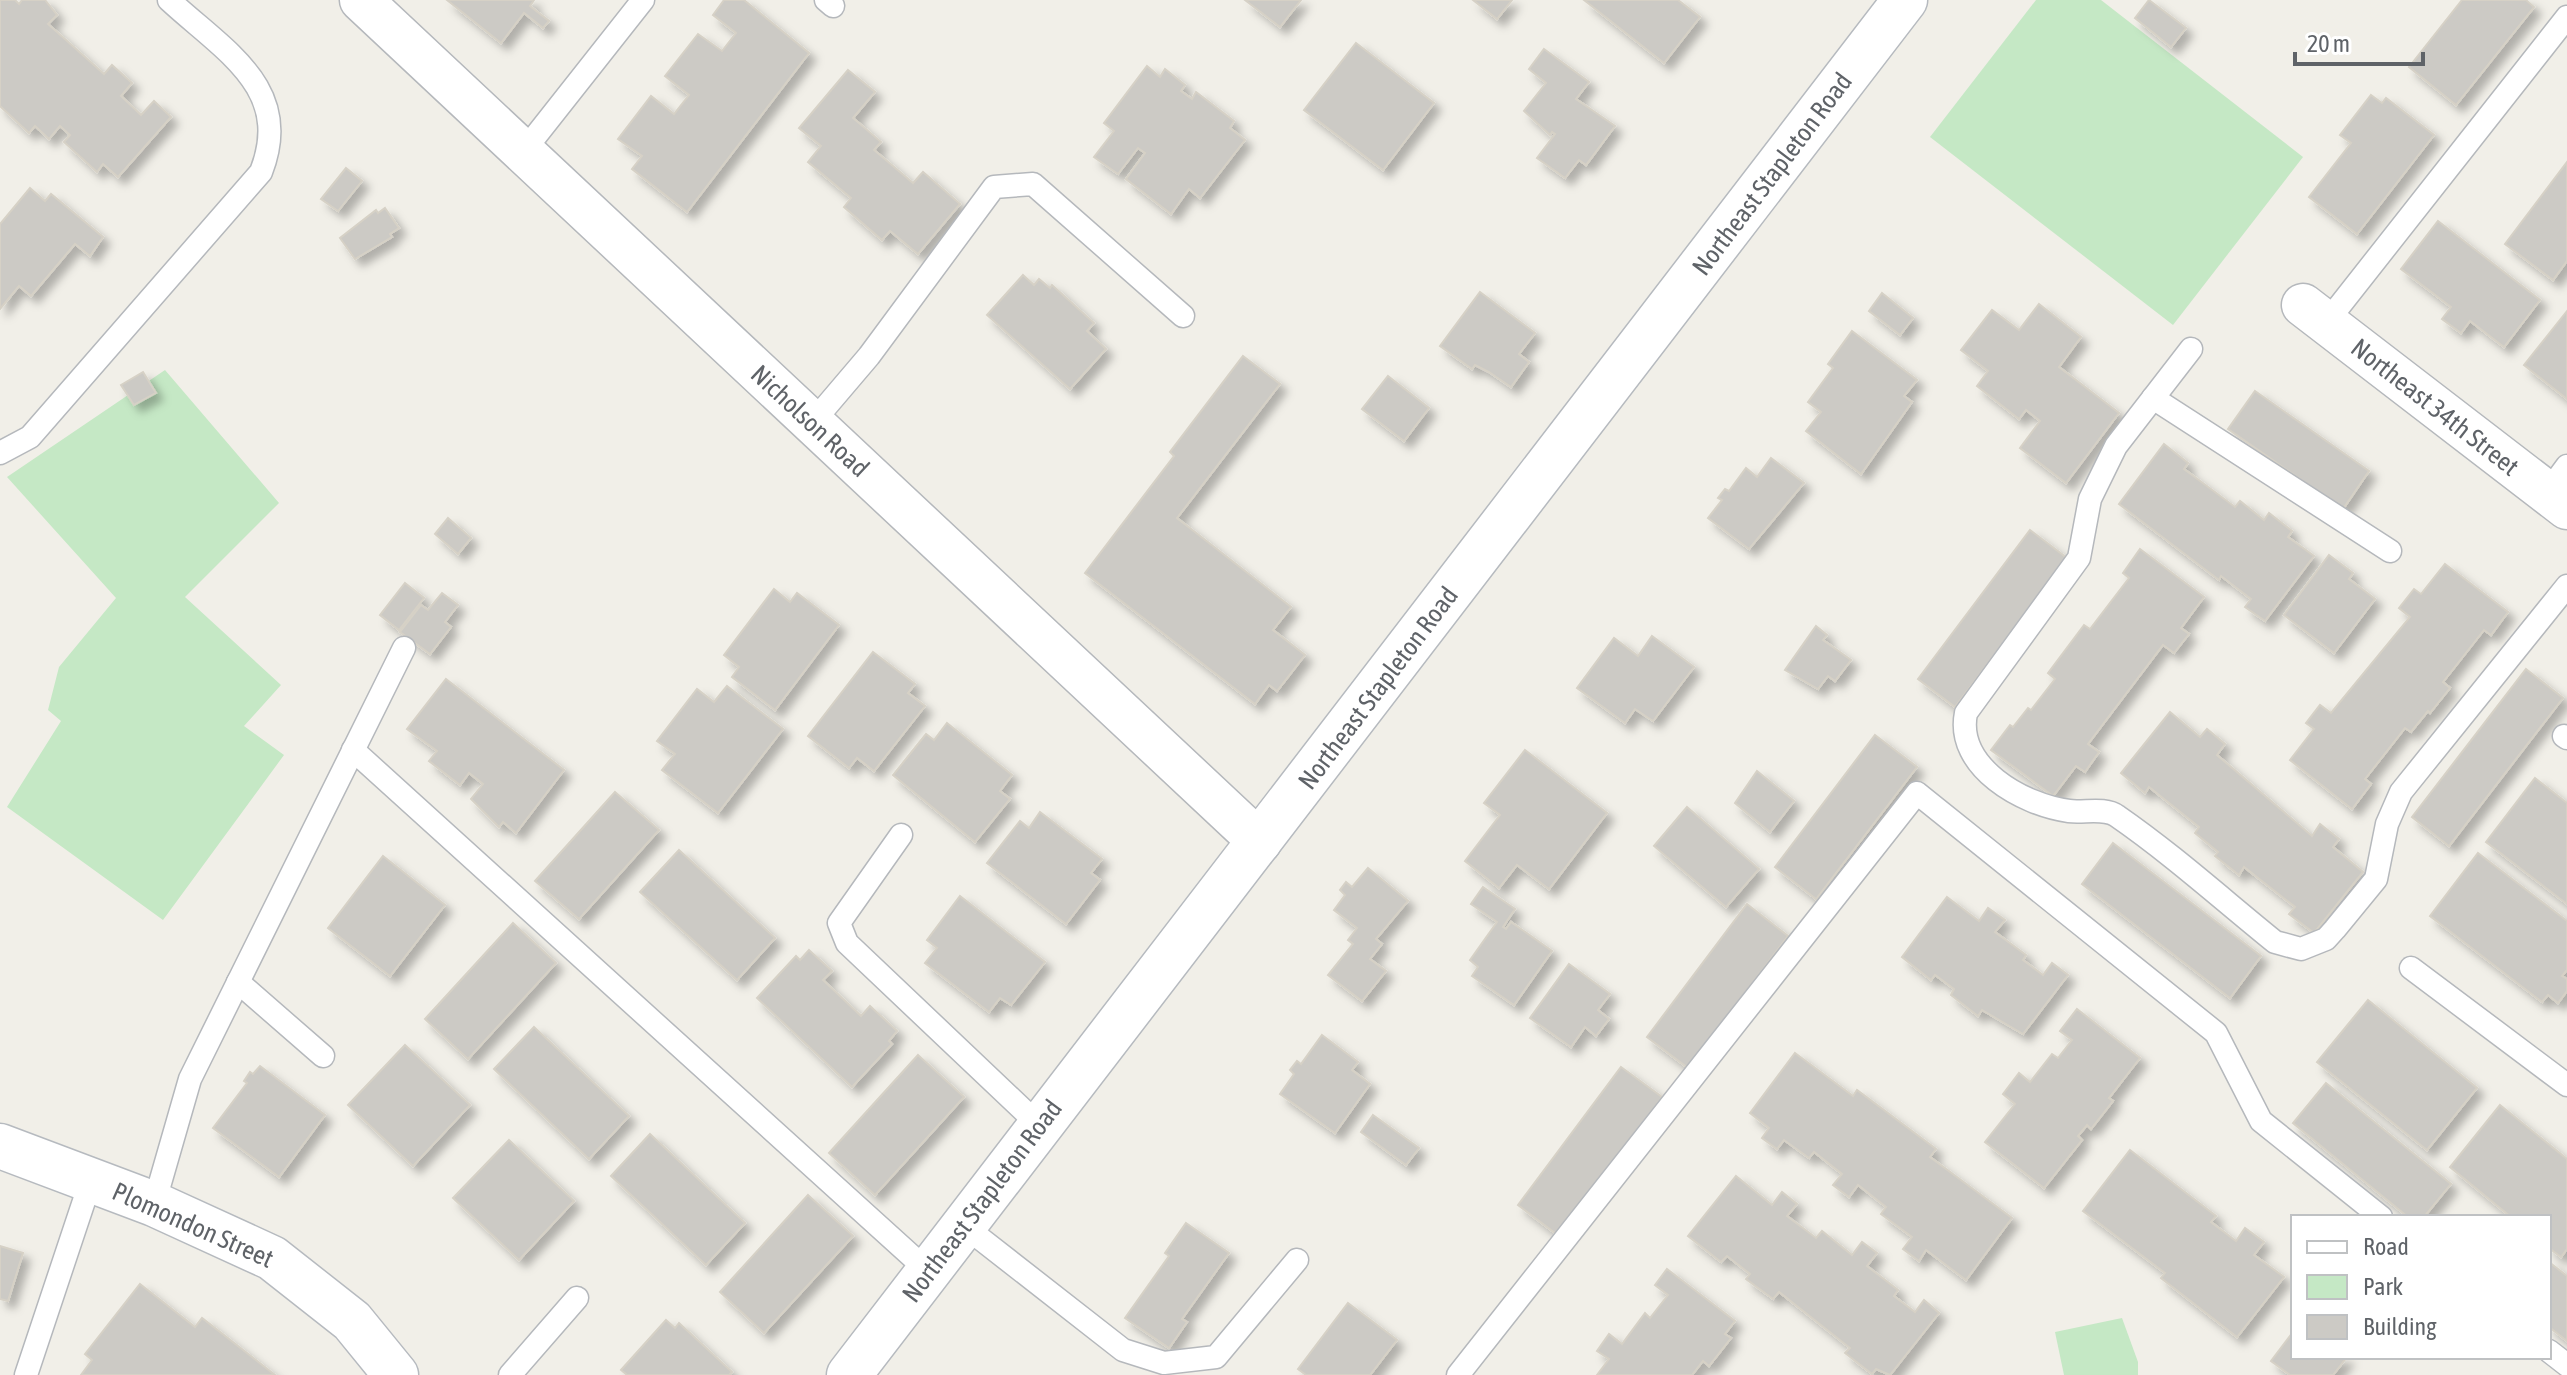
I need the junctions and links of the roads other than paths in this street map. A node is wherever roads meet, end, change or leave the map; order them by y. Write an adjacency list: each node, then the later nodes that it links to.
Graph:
1 (169, 0): 12 (lane)
2 (361, 0): 6 (street, Nicholson Road)
3 (643, 0): 6 (lane)
4 (1896, 3): 19 (street, Northeast Stapleton Road)
5 (2567, 17): 7 (lane)
6 (523, 152): 11 (street, Nicholson Road)
7 (2314, 314): 13 (street, Northeast 34th Street)
8 (1183, 316): 11 (lane)
9 (2191, 349): 10 (lane)
10 (2153, 398): 14 (lane); 15 (lane)
11 (812, 423): 19 (street, Nicholson Road)
12 (0, 453)
13 (2560, 489)
14 (2390, 551)
15 (2567, 586)
16 (404, 648): 17 (lane)
17 (353, 750): 21 (lane); 31 (lane)
18 (901, 835): 24 (lane)
19 (1260, 842): 24 (street, Northeast Stapleton Road)
20 (2411, 968): 23 (lane)
21 (238, 982): 22 (lane); 27 (lane)
22 (323, 1056)
23 (2567, 1085)
24 (1040, 1126): 29 (street, Northeast Stapleton Road)
25 (0, 1146): 26 (street, Plomondon Street)
26 (91, 1180): 27 (street, Plomondon Street); 35 (lane)
27 (154, 1204): 36 (street, Plomondon Street)
28 (2378, 1215): 39 (lane)
29 (963, 1225): 30 (lane); 31 (street, Northeast Stapleton Road)
30 (1297, 1260)
31 (928, 1271): 38 (street, Northeast Stapleton Road)
32 (577, 1298): 37 (lane)
33 (2551, 1353): 34 (lane)
34 (2567, 1365)
35 (26, 1375)
36 (396, 1375)
37 (510, 1375)
38 (849, 1375)
39 (1458, 1375)

